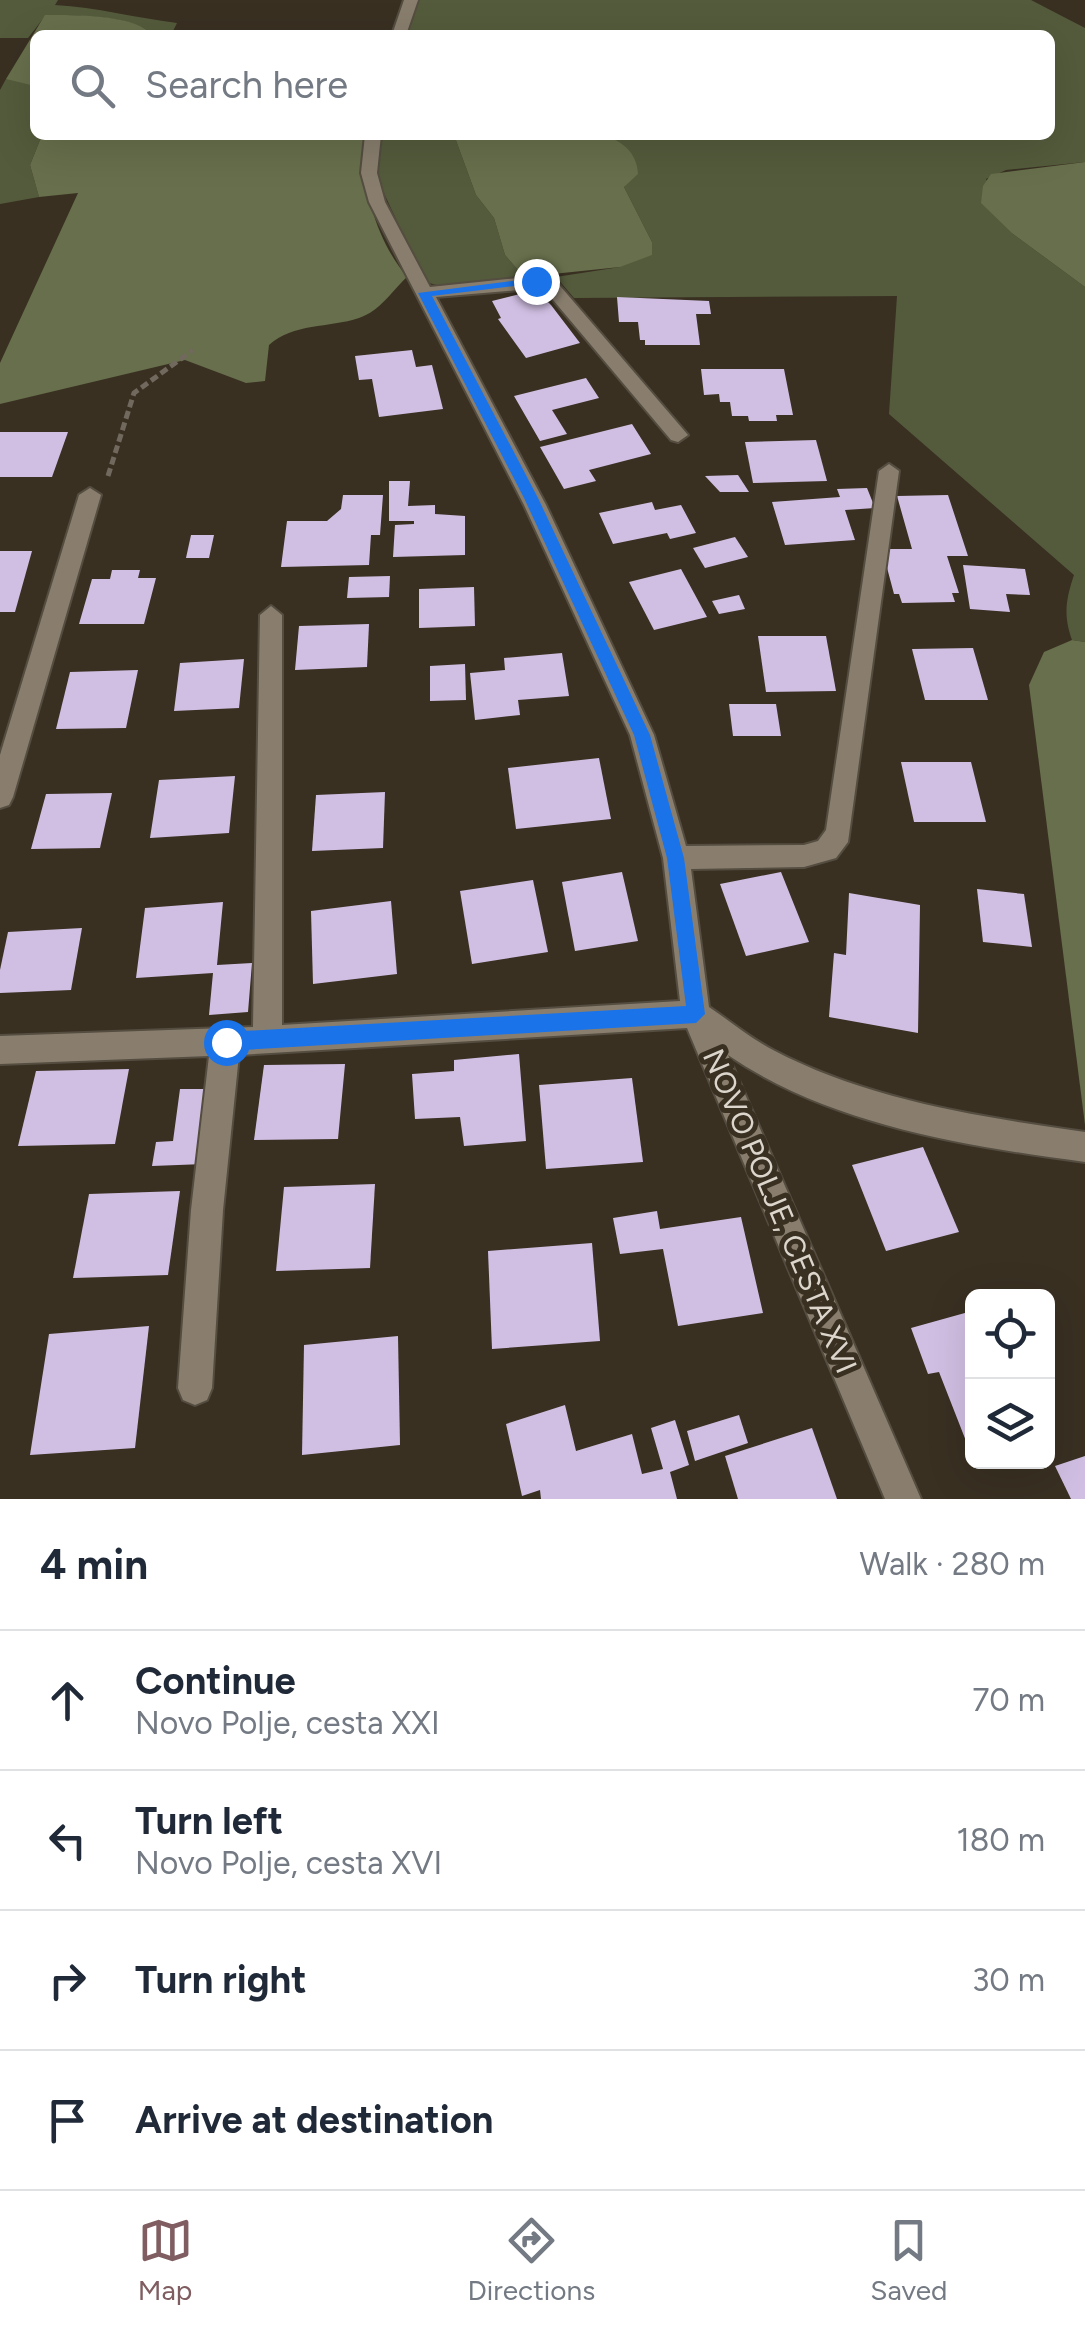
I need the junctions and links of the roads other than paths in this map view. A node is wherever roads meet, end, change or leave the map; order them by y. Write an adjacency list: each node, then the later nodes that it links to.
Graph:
1 (410, 0): 2 (street)
2 (400, 30)
3 (372, 140): 4 (street, NOVO POLJE, CESTA XVI)
4 (424, 293): 5 (street); 10 (street, NOVO POLJE, CESTA XVI)
5 (678, 436)
6 (889, 471): 10 (street)
7 (90, 496): 9 (street)
8 (272, 614): 12 (street)
9 (0, 797)
10 (676, 858): 11 (street, NOVO POLJE, CESTA XVI)
11 (696, 1014): 12 (street); 15 (street); 17 (street, NOVO POLJE, CESTA XVI)
12 (266, 1040): 13 (street)
13 (226, 1042): 14 (street); 16 (street)
14 (0, 1050)
15 (1085, 1147)
16 (195, 1388)
17 (903, 1499)

